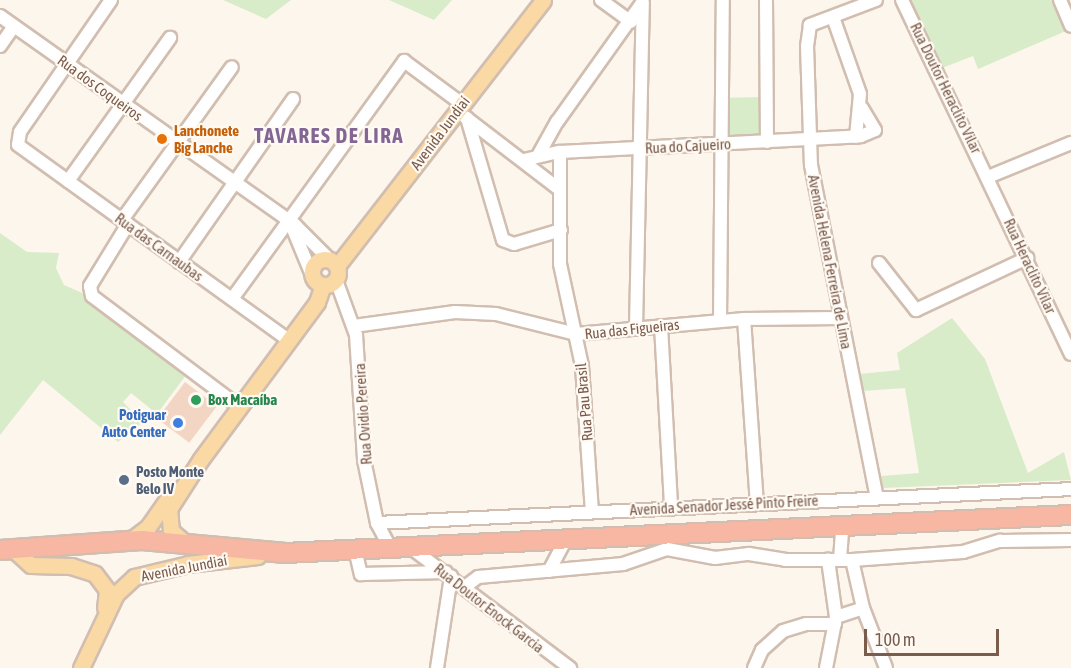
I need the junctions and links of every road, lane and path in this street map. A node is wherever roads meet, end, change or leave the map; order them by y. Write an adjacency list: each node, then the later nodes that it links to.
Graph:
1 (111, 0): 17 (street)
2 (543, 0): 22 (main road, Avenida Jundiaí)
3 (601, 0): 12 (street)
4 (723, 0): 28 (street)
5 (766, 0): 25 (street)
6 (876, 0): 11 (street)
7 (902, 0): 33 (street, Rua Doutor Heraclito Vilar)
8 (1060, 0): 14 (street)
9 (644, 1): 12 (street); 29 (street)
10 (0, 16): 13 (street, Rua dos Coqueiros)
11 (834, 20): 21 (street); 24 (street, Avenida Helena Ferreira de Lima)
12 (631, 22): 31 (street)
13 (14, 26): 16 (street); 17 (street, Rua dos Coqueiros)
14 (1071, 26)
15 (170, 38): 20 (street)
16 (0, 46)
17 (68, 64): 20 (street, Rua dos Coqueiros); 34 (street, Rua das Carnaubas)
18 (232, 67): 26 (street)
19 (293, 99): 35 (street)
20 (123, 104): 26 (street, Rua dos Coqueiros); 34 (street)
21 (862, 108): 23 (street); 23 (street, Rua do Cajueiro)
22 (462, 111): 32 (street); 37 (street); 39 (street); 43 (main road, Avenida Jundiaí)
23 (854, 137): 24 (street, Rua do Cajueiro)
24 (811, 140): 25 (street, Rua do Cajueiro); 45 (street, Avenida Helena Ferreira de Lima)
25 (767, 142): 28 (street, Rua do Cajueiro)
26 (177, 143): 35 (street, Rua dos Coqueiros); 38 (street)
27 (1071, 143): 33 (street)
28 (722, 144): 29 (street, Rua do Cajueiro); 47 (street)
29 (640, 148): 30 (street, Rua do Cajueiro); 50 (street)
30 (560, 152): 31 (street, Rua do Cajueiro); 36 (street, Rua Pau Brasil)
31 (539, 154): 32 (street, Rua do Cajueiro)
32 (524, 160): 36 (street)
33 (988, 177): 40 (street, Rua Heraclito Vilar)
34 (68, 182): 38 (street, Rua das Carnaubas)
35 (233, 182): 37 (street, Rua dos Coqueiros); 41 (street)
36 (559, 189): 39 (street, Rua Pau Brasil)
37 (289, 221): 43 (street, Rua dos Coqueiros); 43 (street); 44 (street)
38 (125, 222): 41 (street, Rua das Carnaubas); 54 (street)
39 (561, 230): 51 (street, Rua Pau Brasil)
40 (1027, 258): 42 (street); 53 (street, Rua Heraclito Vilar)
41 (179, 262): 44 (street, Rua das Carnaubas)
42 (879, 263)
43 (327, 273): 48 (street, Rua Ovidio Pereira); 52 (main road, Avenida Jundiaí)
44 (232, 299): 52 (street, Rua das Carnaubas)
45 (841, 318): 46 (street, Rua das Figueiras); 57 (street, Avenida Helena Ferreira de Lima)
46 (744, 319): 47 (street, Rua das Figueiras); 58 (street)
47 (720, 321): 49 (street, Rua das Figueiras)
48 (354, 326): 51 (street, Rua das Figueiras); 63 (street, Rua Ovidio Pereira)
49 (662, 326): 50 (street, Rua das Figueiras); 59 (street)
50 (636, 328): 51 (street, Rua das Figueiras)
51 (576, 334): 60 (street, Rua Pau Brasil)
52 (290, 341): 54 (main road, Avenida Jundiaí)
53 (1071, 354)
54 (241, 408): 55 (main road, Avenida Jundiaí)
55 (188, 477): 65 (main road, Avenida Jundiaí); 69 (main road, Avenida Jundiaí)
56 (1071, 489): 57 (street, Avenida Senador Jessé Pinto Freire)
57 (877, 498): 58 (street, Avenida Senador Jessé Pinto Freire)
58 (757, 503): 59 (street, Avenida Senador Jessé Pinto Freire)
59 (671, 507): 60 (street, Avenida Senador Jessé Pinto Freire)
60 (592, 511): 63 (street, Avenida Senador Jessé Pinto Freire)
61 (1071, 515): 62 (highway)
62 (1023, 517): 64 (highway); 66 (street)
63 (377, 523): 72 (street, Rua Ovidio Pereira)
64 (842, 528): 70 (highway); 76 (street)
65 (131, 540): 69 (highway); 74 (highway)
66 (1023, 540): 67 (street); 76 (street)
67 (1071, 540)
68 (565, 541): 70 (highway); 71 (highway); 77 (street)
69 (185, 543): 75 (highway)
70 (667, 543): 76 (street); 77 (street)
71 (410, 547): 72 (highway); 78 (street, Rua Doutor Enock Garcia)
72 (390, 548): 73 (highway)
73 (355, 549): 75 (highway); 78 (street)
74 (6, 550): 81 (main road, Avenida Jundiaí)
75 (285, 553): 81 (main road, Avenida Jundiaí)
76 (840, 560): 80 (street); 82 (street)
77 (549, 571): 79 (street)
78 (448, 574): 79 (street, Rua Doutor Enock Garcia); 84 (street)
79 (466, 586): 85 (street, Rua Doutor Enock Garcia)
80 (863, 608): 82 (street); 88 (street)
81 (103, 617): 83 (main road, Avenida Jundiaí)
82 (835, 620): 86 (street); 87 (street)
83 (81, 668)
84 (437, 668)
85 (570, 668)
86 (754, 668)
87 (826, 668)
88 (886, 668)

